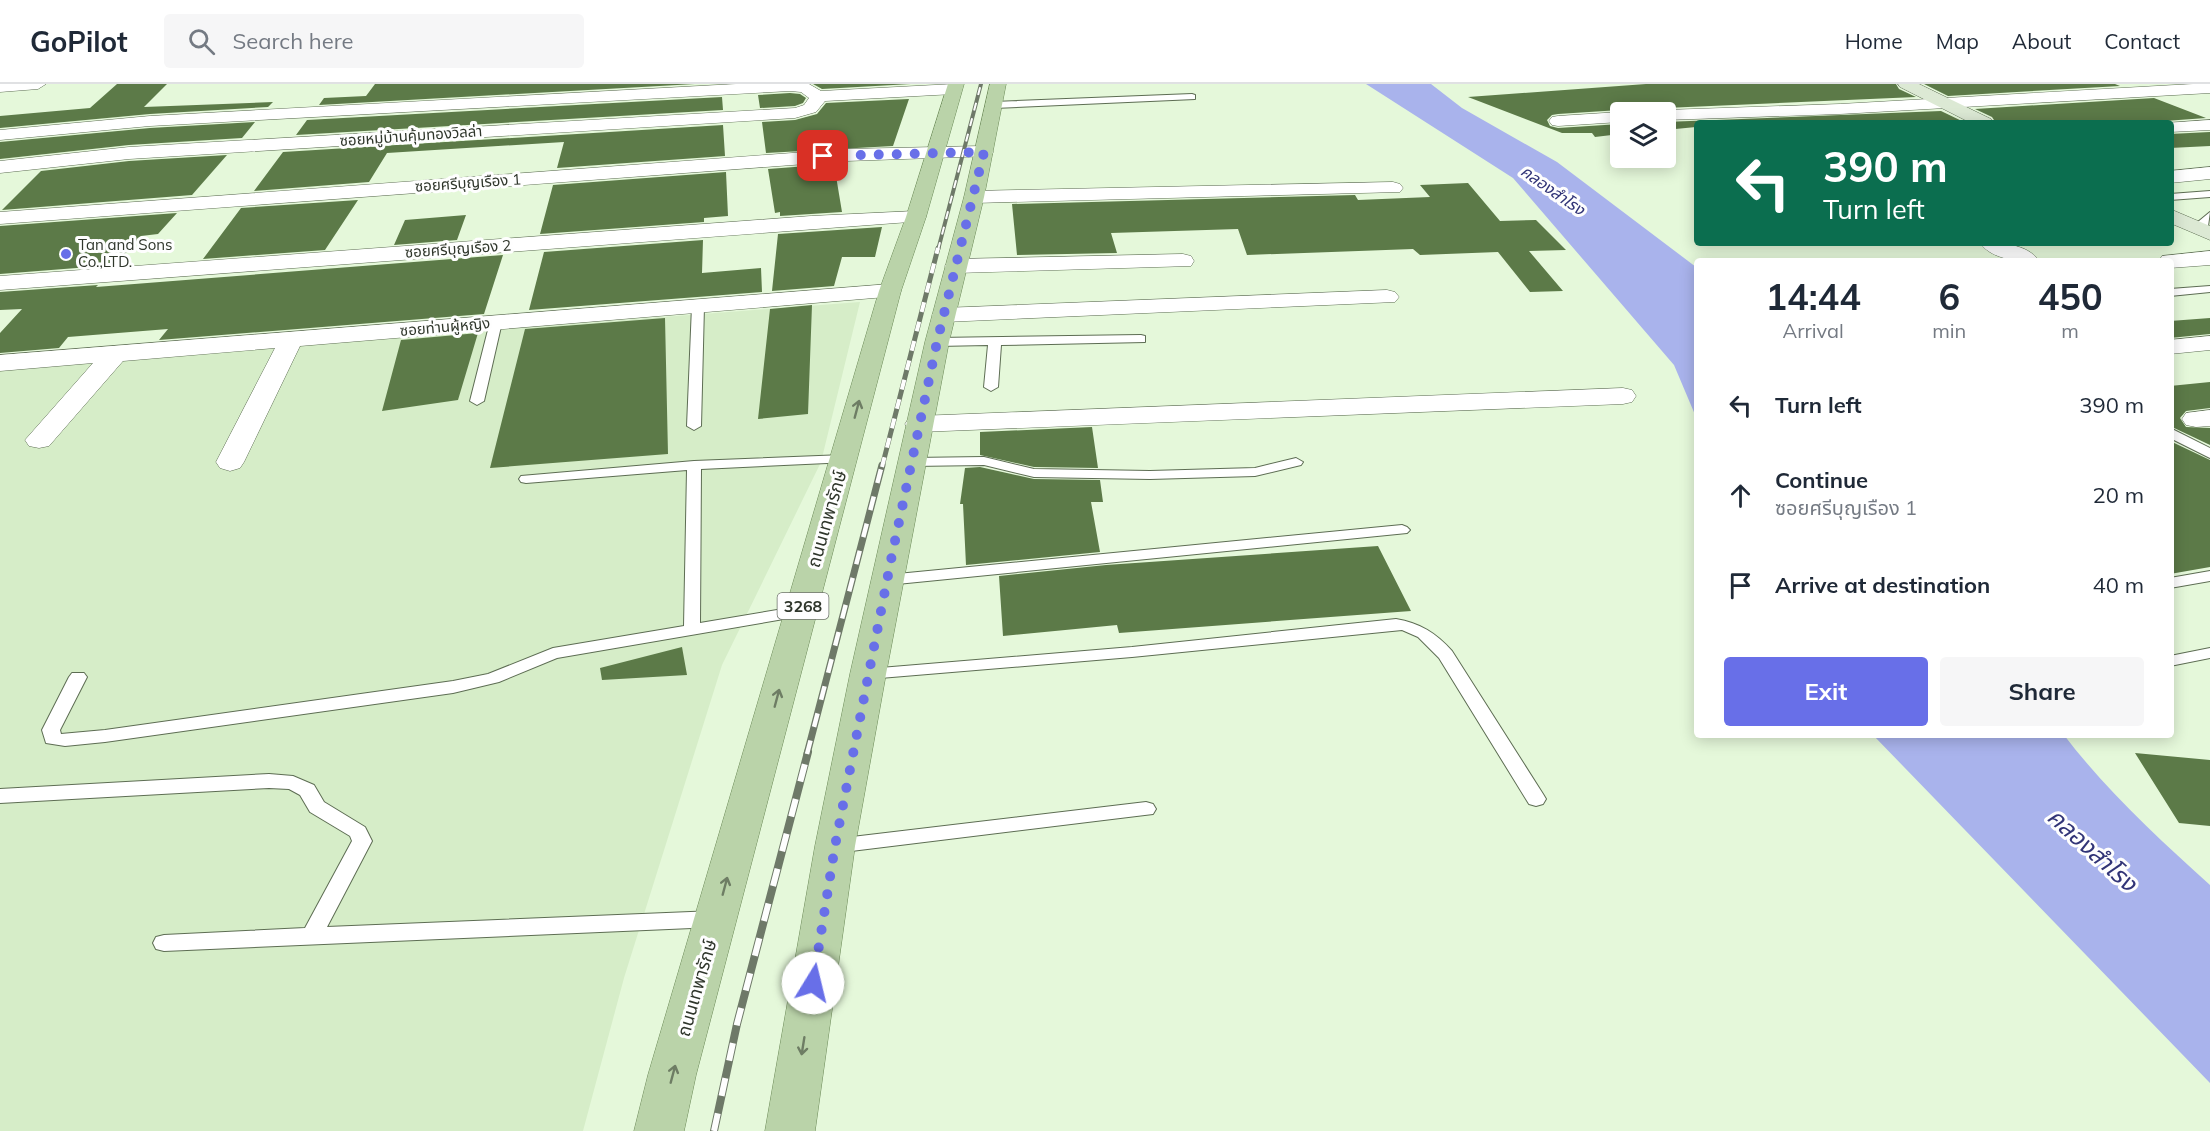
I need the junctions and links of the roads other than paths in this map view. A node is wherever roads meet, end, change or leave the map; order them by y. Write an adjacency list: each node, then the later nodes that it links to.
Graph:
1 (38, 84): 3 (street)
2 (1906, 84): 10 (main road)
3 (0, 87)
4 (2210, 88): 10 (street)
5 (954, 89): 8 (street, ซอยหมู่บ้านคุ้มทองวิลล่า); 20 (main road, ถนนเทพารักษ์ / 3268)
6 (996, 94): 7 (lane); 19 (main road)
7 (1192, 97)
8 (817, 98): 9 (street, ซอยหมู่บ้านคุ้มทองวิลล่า); 17 (street, ซอยหมู่บ้านคุ้มทองวิลล่า)
9 (524, 100): 17 (street); 18 (street, ซอยหมู่บ้านคุ้มทองวิลล่า)
10 (1946, 104): 11 (street); 13 (main road)
11 (1676, 115)
12 (1610, 118): 14 (street)
13 (1979, 120)
14 (1558, 121)
15 (2210, 125): 16 (street)
16 (2174, 127)
17 (513, 129): 21 (street, ซอยหมู่บ้านคุ้มทองวิลล่า)
18 (0, 135)
19 (984, 152): 20 (street, ซอยศรีบุญเรือง 1); 26 (main road)
20 (936, 153): 29 (main road, ถนนเทพารักษ์ / 3268); 30 (street, ซอยศรีบุญเรือง 1)
21 (0, 166)
22 (2210, 173): 23 (street)
23 (2174, 177)
24 (1393, 188): 26 (street)
25 (2210, 194): 27 (lane)
26 (974, 197): 37 (main road)
27 (2174, 197)
28 (2174, 216): 31 (main road)
29 (916, 217): 38 (street, ซอยศรีบุญเรือง 2); 40 (main road, ถนนเทพารักษ์ / 3268)
30 (0, 218)
31 (2206, 226)
32 (1997, 246): 33 (street)
33 (2022, 258)
34 (2210, 258): 36 (street)
35 (1183, 261): 37 (street)
36 (2174, 261)
37 (956, 266): 45 (main road)
38 (0, 283)
39 (2210, 290): 41 (lane)
40 (890, 291): 43 (street, ซอยท่านผู้หญิง); 61 (main road, ถนนเทพารักษ์ / 3268, one-way to 40)
41 (2174, 293)
42 (1388, 297): 45 (street)
43 (698, 306): 44 (street, ซอยท่านผู้หญิง); 57 (lane)
44 (496, 322): 47 (street, ซอยท่านผู้หญิง); 55 (lane)
45 (940, 328): 48 (lane); 56 (main road)
46 (1141, 339): 48 (lane)
47 (291, 340): 51 (street, ซอยท่านผู้หญิง); 62 (street)
48 (995, 341): 53 (lane)
49 (2210, 344): 50 (street)
50 (2174, 347)
51 (115, 354): 52 (street, ซอยท่านผู้หญิง); 59 (street)
52 (0, 363)
53 (991, 387)
54 (1623, 396): 56 (street)
55 (477, 401)
56 (919, 424): 63 (main road)
57 (694, 426)
58 (2174, 434): 60 (lane)
59 (39, 440)
60 (2210, 454)
61 (844, 459): 65 (lane); 71 (main road, ถนนเทพารักษ์ / 3268)
62 (230, 462)
63 (912, 462): 64 (lane); 69 (main road)
64 (1296, 462)
65 (694, 465): 66 (lane); 72 (lane)
66 (526, 478)
67 (1402, 530): 69 (lane)
68 (2210, 576): 70 (lane)
69 (887, 580): 75 (main road)
70 (2174, 582)
71 (801, 611): 72 (lane); 81 (main road, ถนนเทพารักษ์ / 3268, one-way to 71)
72 (692, 629): 76 (lane)
73 (2210, 653): 74 (lane)
74 (2174, 660)
75 (868, 674): 78 (lane); 80 (main road)
76 (78, 677)
77 (0, 796): 82 (lane)
78 (1536, 799)
79 (1146, 809): 80 (lane)
80 (835, 846): 85 (main road, one-way to 85)
81 (716, 919): 82 (lane); 84 (main road, ถนนเทพารักษ์ / 3268, one-way to 81)
82 (312, 936): 83 (lane)
83 (164, 943)
84 (659, 1131)
85 (790, 1131)

